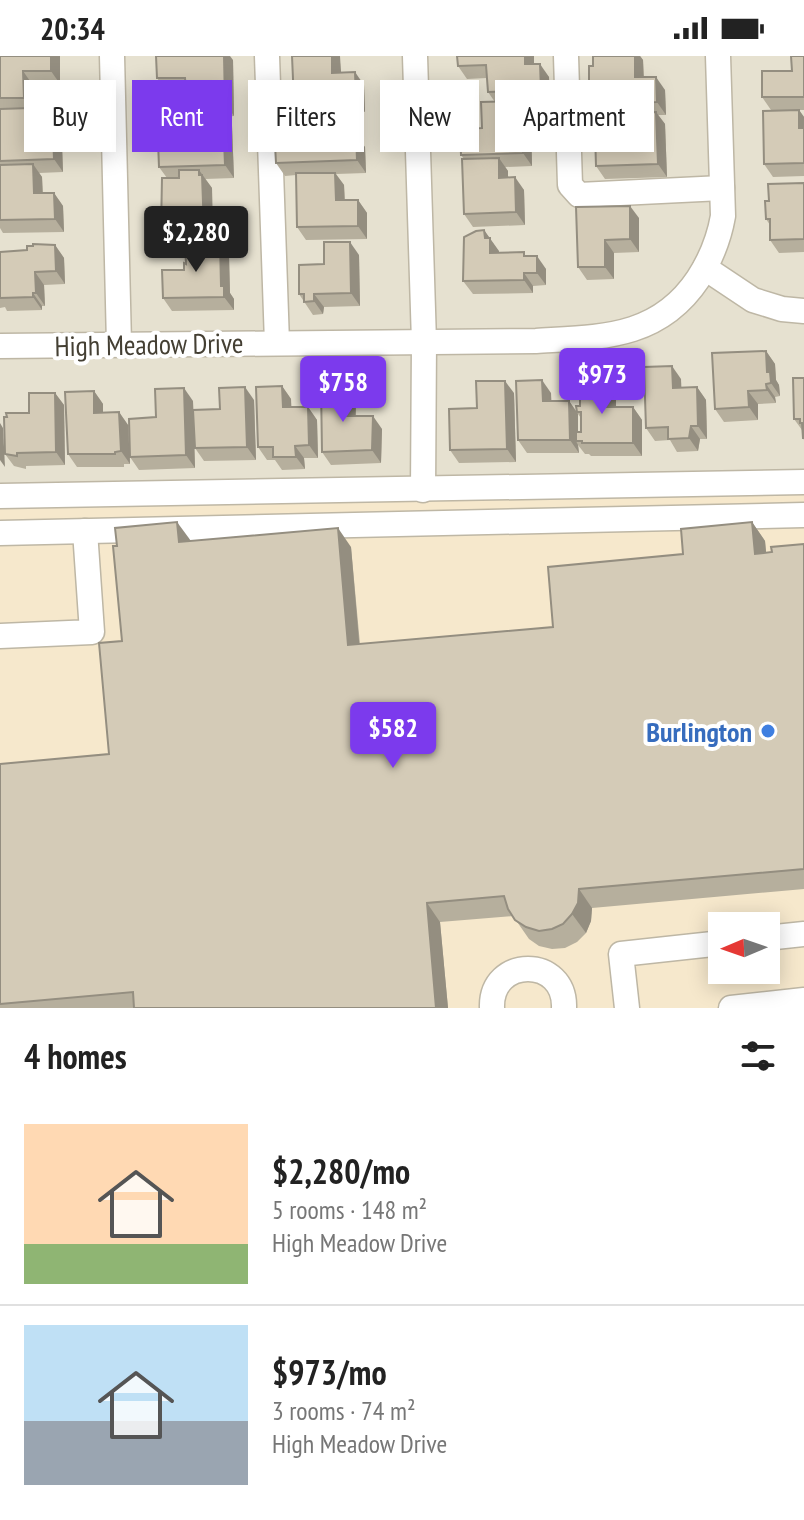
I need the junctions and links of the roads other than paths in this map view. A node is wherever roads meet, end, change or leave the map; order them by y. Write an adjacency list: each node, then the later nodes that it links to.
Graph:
1 (112, 56): 11 (street)
2 (267, 56): 10 (street)
3 (415, 56): 9 (street)
4 (566, 56): 6 (street)
5 (718, 56): 6 (street, High Meadow Drive)
6 (722, 188): 7 (street, High Meadow Drive)
7 (705, 268): 8 (street); 9 (street, High Meadow Drive)
8 (804, 311)
9 (424, 342): 10 (street, High Meadow Drive); 14 (street)
10 (277, 343): 11 (street, High Meadow Drive)
11 (119, 344): 12 (street, High Meadow Drive)
12 (0, 346)
13 (804, 482): 14 (street)
14 (423, 490): 15 (street)
15 (0, 496)
16 (804, 515): 17 (street)
17 (85, 531): 18 (street); 19 (street)
18 (0, 533)
19 (0, 636)
20 (804, 934): 21 (street)
21 (780, 937)
22 (708, 945): 26 (street)
23 (804, 1000): 27 (street)
24 (492, 1008): 25 (street)
25 (564, 1008)
26 (627, 1008)
27 (731, 1008)

